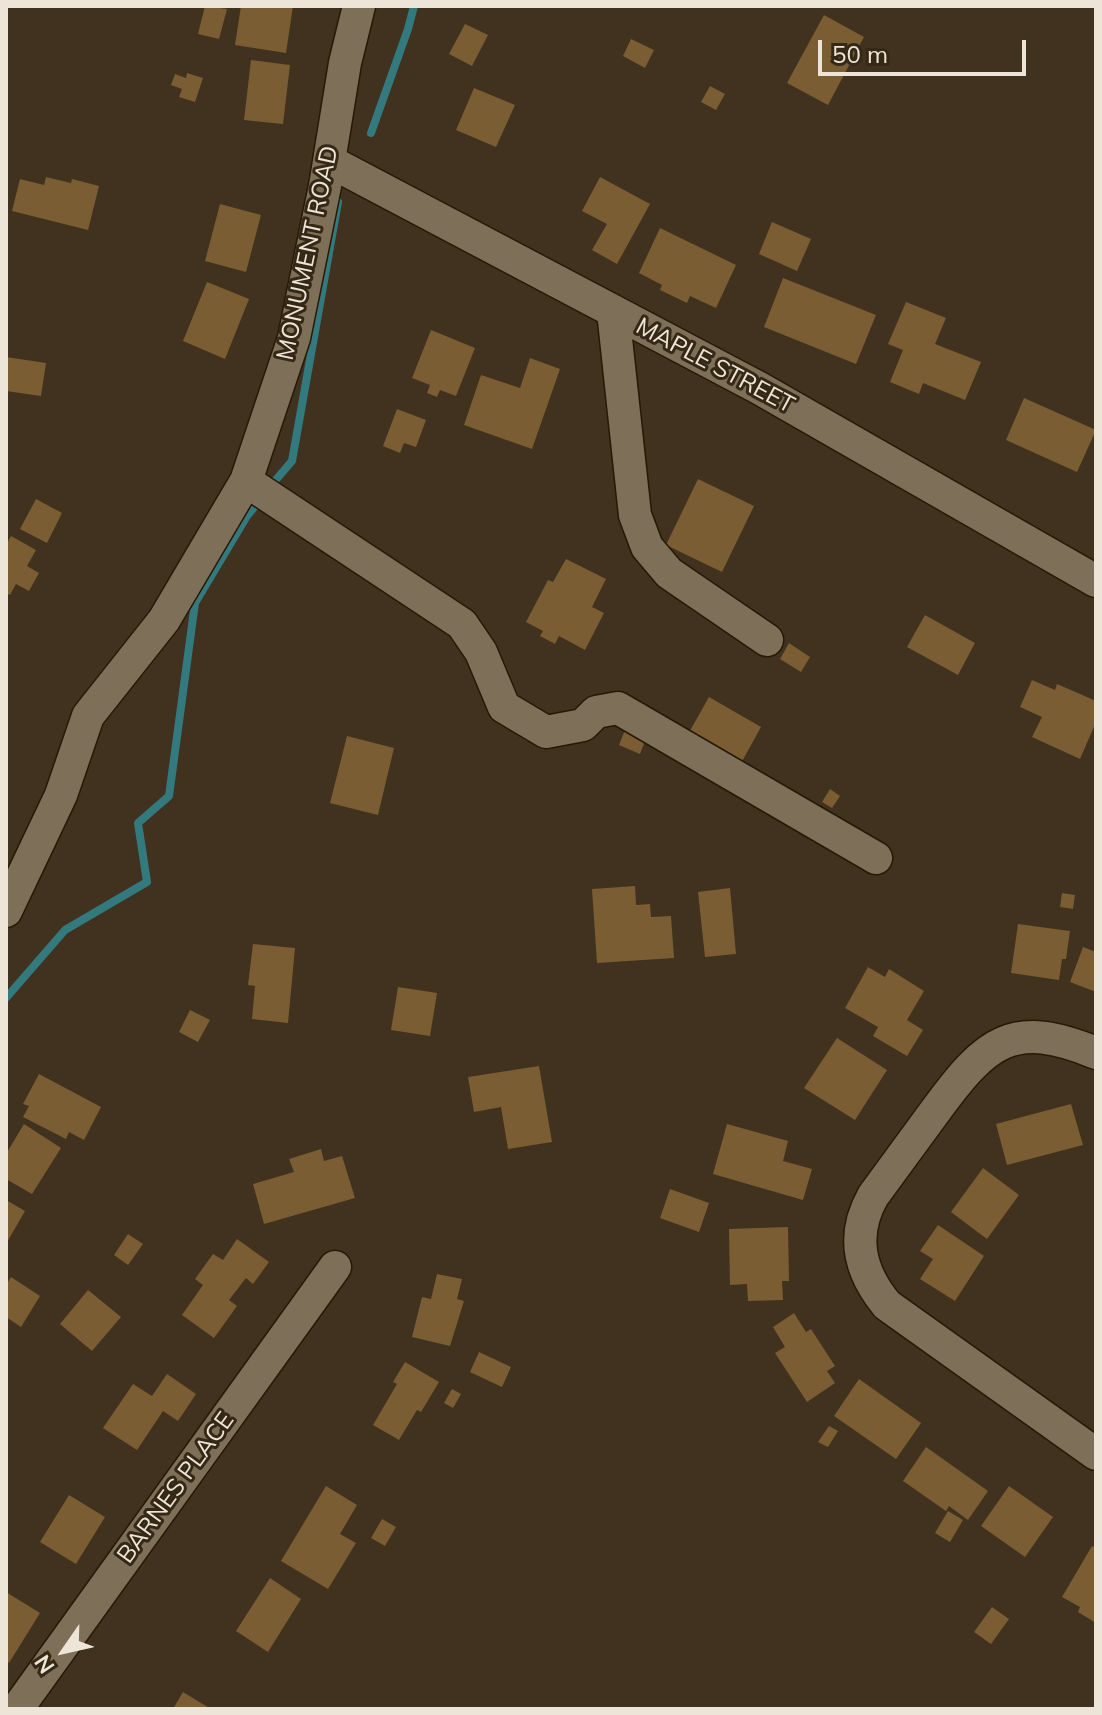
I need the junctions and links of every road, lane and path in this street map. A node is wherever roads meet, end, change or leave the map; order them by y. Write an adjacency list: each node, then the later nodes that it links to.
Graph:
1 (359, 6): 2 (street, MONUMENT ROAD)
2 (329, 161): 3 (street, MAPLE STREET); 4 (street, MONUMENT ROAD)
3 (613, 311): 5 (street, MAPLE STREET); 6 (street)
4 (246, 481): 7 (street); 8 (street, MONUMENT ROAD)
5 (1096, 581)
6 (767, 640)
7 (876, 858)
8 (6, 911)
9 (1096, 1053): 11 (street)
10 (335, 1267): 12 (street, BARNES PLACE)
11 (1096, 1454)
12 (17, 1709)

